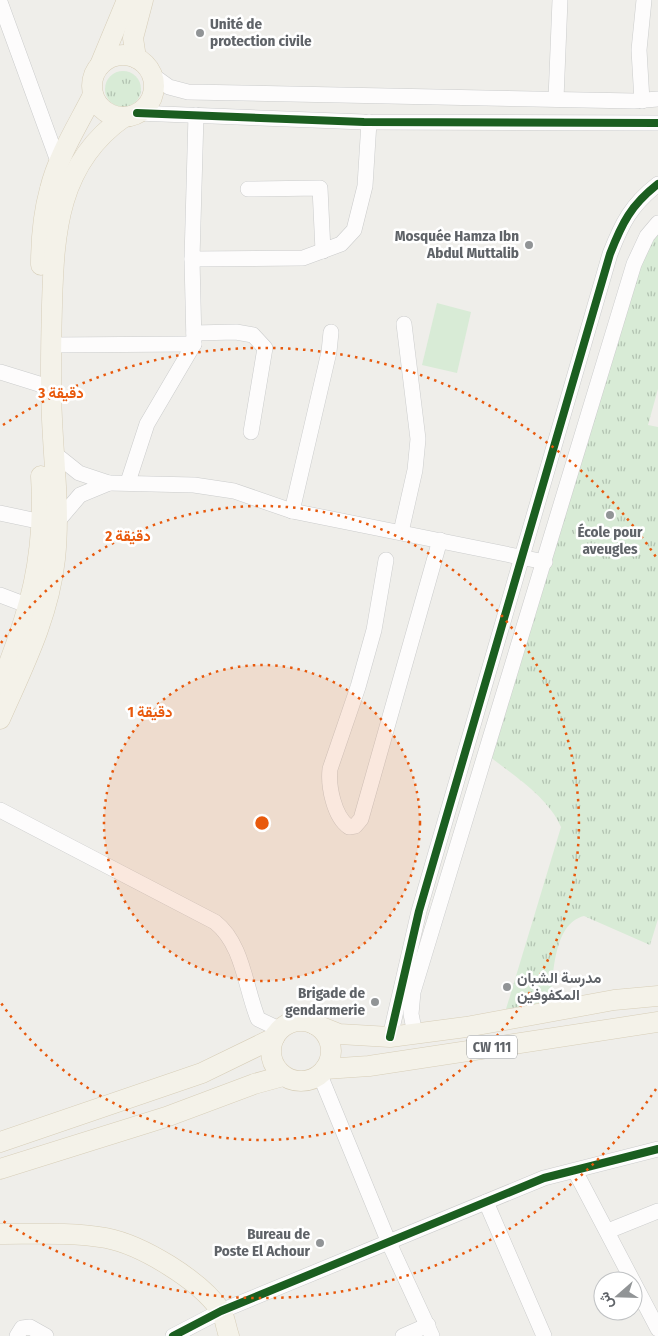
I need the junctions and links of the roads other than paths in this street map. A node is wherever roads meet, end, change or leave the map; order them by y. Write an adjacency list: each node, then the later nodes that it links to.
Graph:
1 (127, 0): 7 (main road)
2 (143, 0): 6 (main road)
3 (560, 0): 10 (street)
4 (644, 0): 12 (street)
5 (0, 2): 17 (street)
6 (136, 58): 7 (main road); 8 (main road)
7 (100, 65): 9 (main road)
8 (151, 74): 10 (street); 13 (main road)
9 (93, 95): 13 (main road); 17 (main road)
10 (556, 98): 12 (street)
11 (658, 99): 12 (street)
12 (642, 100)
13 (130, 115): 14 (street); 26 (main road)
14 (196, 115): 15 (street); 22 (street)
15 (369, 122): 16 (street); 21 (street)
16 (658, 123)
17 (59, 164): 28 (main road)
18 (658, 184): 38 (street)
19 (248, 189): 21 (street)
20 (658, 223): 40 (street)
21 (323, 251): 22 (street)
22 (192, 259): 25 (street)
23 (404, 324): 36 (street)
24 (331, 332): 33 (street)
25 (194, 338): 26 (street); 29 (street); 31 (street)
26 (51, 345): 30 (main road)
27 (0, 372): 28 (street)
28 (39, 384): 35 (main road)
29 (251, 432)
30 (54, 453): 32 (street); 35 (main road)
31 (128, 482): 32 (street); 33 (street)
32 (109, 483): 35 (street)
33 (292, 511): 36 (street)
34 (0, 513): 35 (street)
35 (50, 522): 42 (main road); 44 (main road)
36 (401, 532): 37 (street)
37 (440, 540): 38 (street); 39 (street)
38 (521, 557): 40 (street); 51 (street)
39 (386, 560)
40 (545, 562): 50 (street)
41 (0, 595): 42 (street)
42 (29, 606): 43 (main road)
43 (0, 686)
44 (0, 719)
45 (0, 810): 49 (street)
46 (658, 996): 50 (main road)
47 (658, 1022): 52 (main road, CW 111)
48 (314, 1024): 49 (main road); 51 (main road); 52 (main road)
49 (276, 1034): 53 (main road); 54 (main road)
50 (414, 1034): 51 (main road)
51 (390, 1037)
52 (323, 1072): 53 (main road); 62 (street)
53 (283, 1076): 56 (main road)
54 (0, 1142)
55 (658, 1149): 57 (street)
56 (0, 1168)
57 (575, 1171): 58 (street); 60 (street)
58 (486, 1202): 62 (street); 72 (street)
59 (658, 1211): 60 (street)
60 (608, 1231): 64 (street)
61 (0, 1234): 63 (main road)
62 (389, 1243): 63 (street); 65 (street)
63 (221, 1311): 68 (street); 69 (main road); 70 (street)
64 (658, 1330)
65 (430, 1331): 71 (street)
66 (17, 1336): 67 (street)
67 (46, 1336)
68 (173, 1336)
69 (229, 1336)
70 (238, 1336)
71 (403, 1336)
72 (544, 1336)

